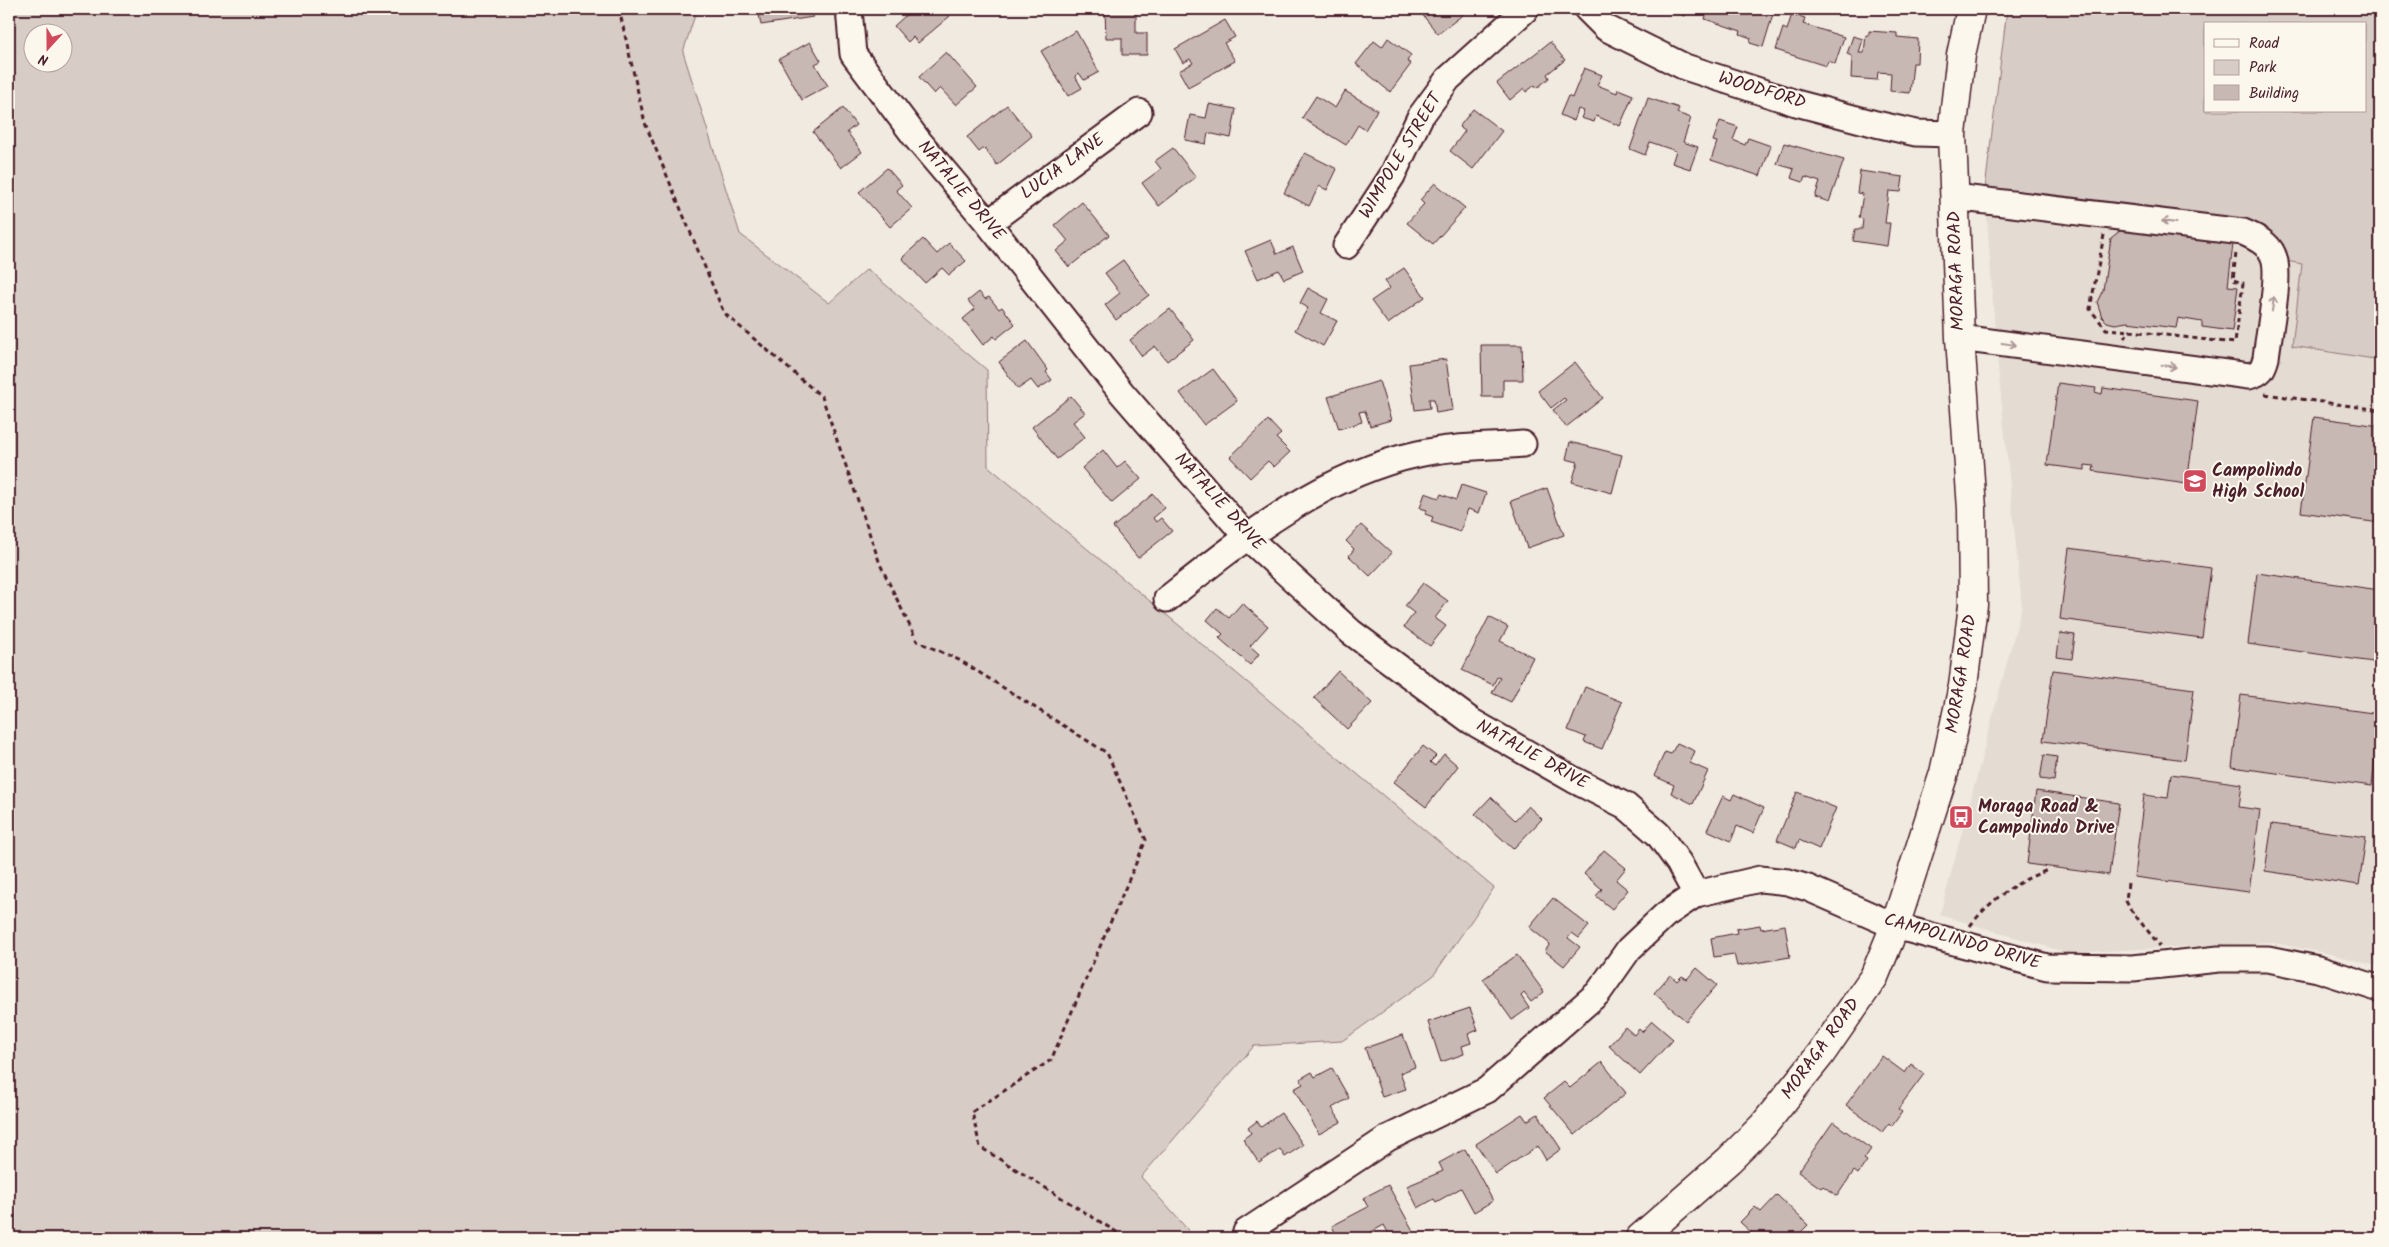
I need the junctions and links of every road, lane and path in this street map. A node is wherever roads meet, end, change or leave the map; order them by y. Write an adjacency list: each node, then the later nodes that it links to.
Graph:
1 (619, 9): 27 (path)
2 (849, 9): 9 (street, NATALIE DRIVE)
3 (1526, 9): 12 (street, WIMPOLE STREET)
4 (1587, 9): 7 (street, WOODFORD)
5 (1971, 9): 7 (main road, MORAGA ROAD)
6 (1139, 112): 9 (street, LUCIA LANE)
7 (1952, 134): 8 (main road, MORAGA ROAD)
8 (1954, 197): 14 (main road, MORAGA ROAD); 14 (street, one-way to 8)
9 (988, 223): 17 (street, NATALIE DRIVE)
10 (2105, 231): 13 (path)
11 (2237, 243): 15 (path)
12 (1346, 246)
13 (2130, 331)
14 (1960, 338): 22 (main road, MORAGA ROAD)
15 (2211, 341)
16 (1524, 444): 17 (street)
17 (1246, 536): 18 (street); 21 (street, NATALIE DRIVE)
18 (1168, 599)
19 (2048, 870): 23 (path)
20 (2128, 883): 24 (path)
21 (1696, 894): 22 (street, CAMPOLINDO DRIVE); 26 (street, CAMPOLINDO DRIVE)
22 (1895, 926): 23 (street, CAMPOLINDO DRIVE); 28 (main road, MORAGA ROAD)
23 (1958, 942): 24 (street, CAMPOLINDO DRIVE)
24 (2168, 965): 25 (street, CAMPOLINDO DRIVE)
25 (2380, 989)
26 (1246, 1232)
27 (1126, 1238)
28 (1640, 1238)

